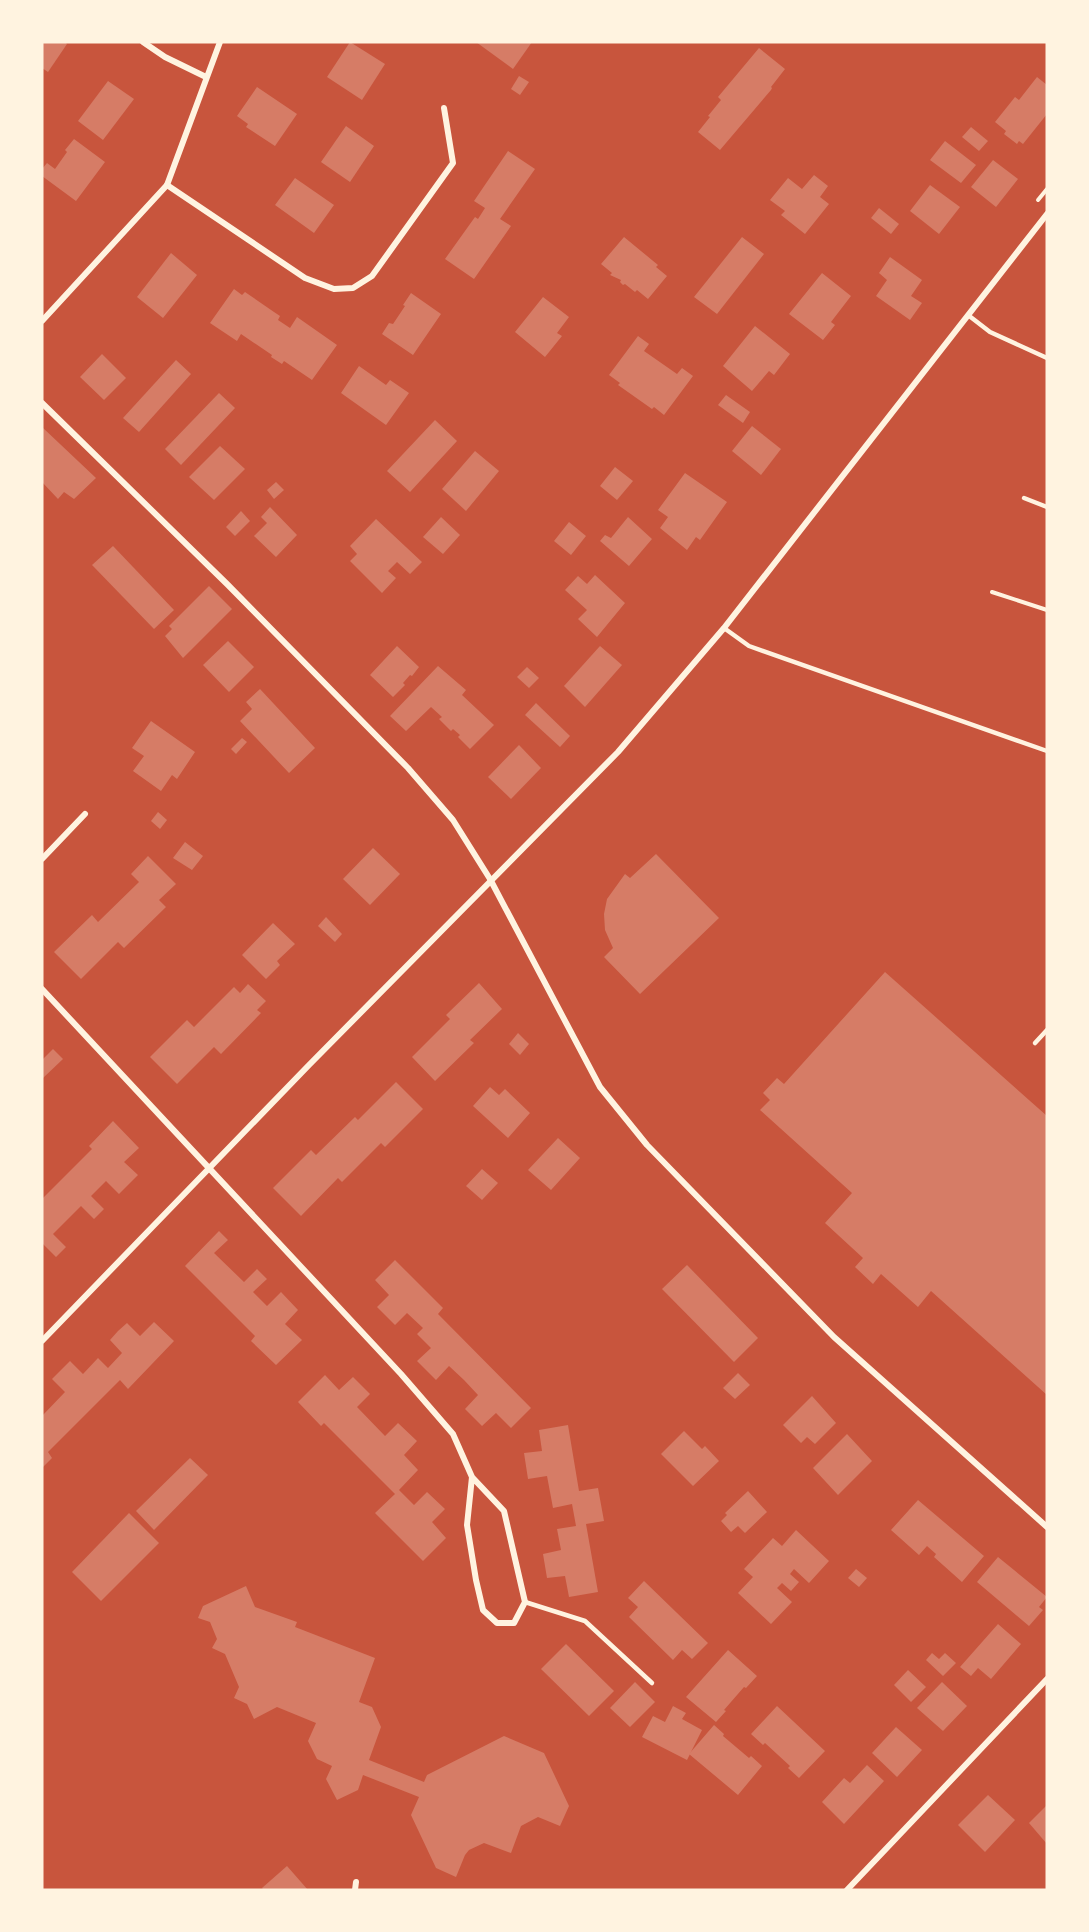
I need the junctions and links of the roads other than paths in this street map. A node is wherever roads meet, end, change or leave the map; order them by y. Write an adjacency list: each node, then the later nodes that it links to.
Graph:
1 (143, 42): 3 (street)
2 (220, 42): 3 (street)
3 (206, 77): 5 (street)
4 (444, 108): 5 (street)
5 (167, 184): 8 (street)
6 (1047, 214): 7 (street)
7 (968, 315): 9 (lane); 13 (street)
8 (42, 321)
9 (1047, 358)
10 (42, 402): 17 (street)
11 (1024, 498): 12 (lane)
12 (1047, 507)
13 (724, 628): 14 (lane); 17 (street)
14 (1047, 751)
15 (85, 814): 16 (street)
16 (42, 858)
17 (490, 879): 21 (street); 24 (street)
18 (42, 988): 21 (street)
19 (1047, 1030): 20 (lane)
20 (1035, 1043)
21 (210, 1167): 22 (street); 23 (street)
22 (42, 1341)
23 (472, 1477): 25 (street); 25 (street)
24 (1047, 1527)
25 (525, 1602): 27 (lane)
26 (1047, 1679): 30 (street)
27 (652, 1683)
28 (356, 1882): 29 (street)
29 (355, 1890)
30 (847, 1890)

